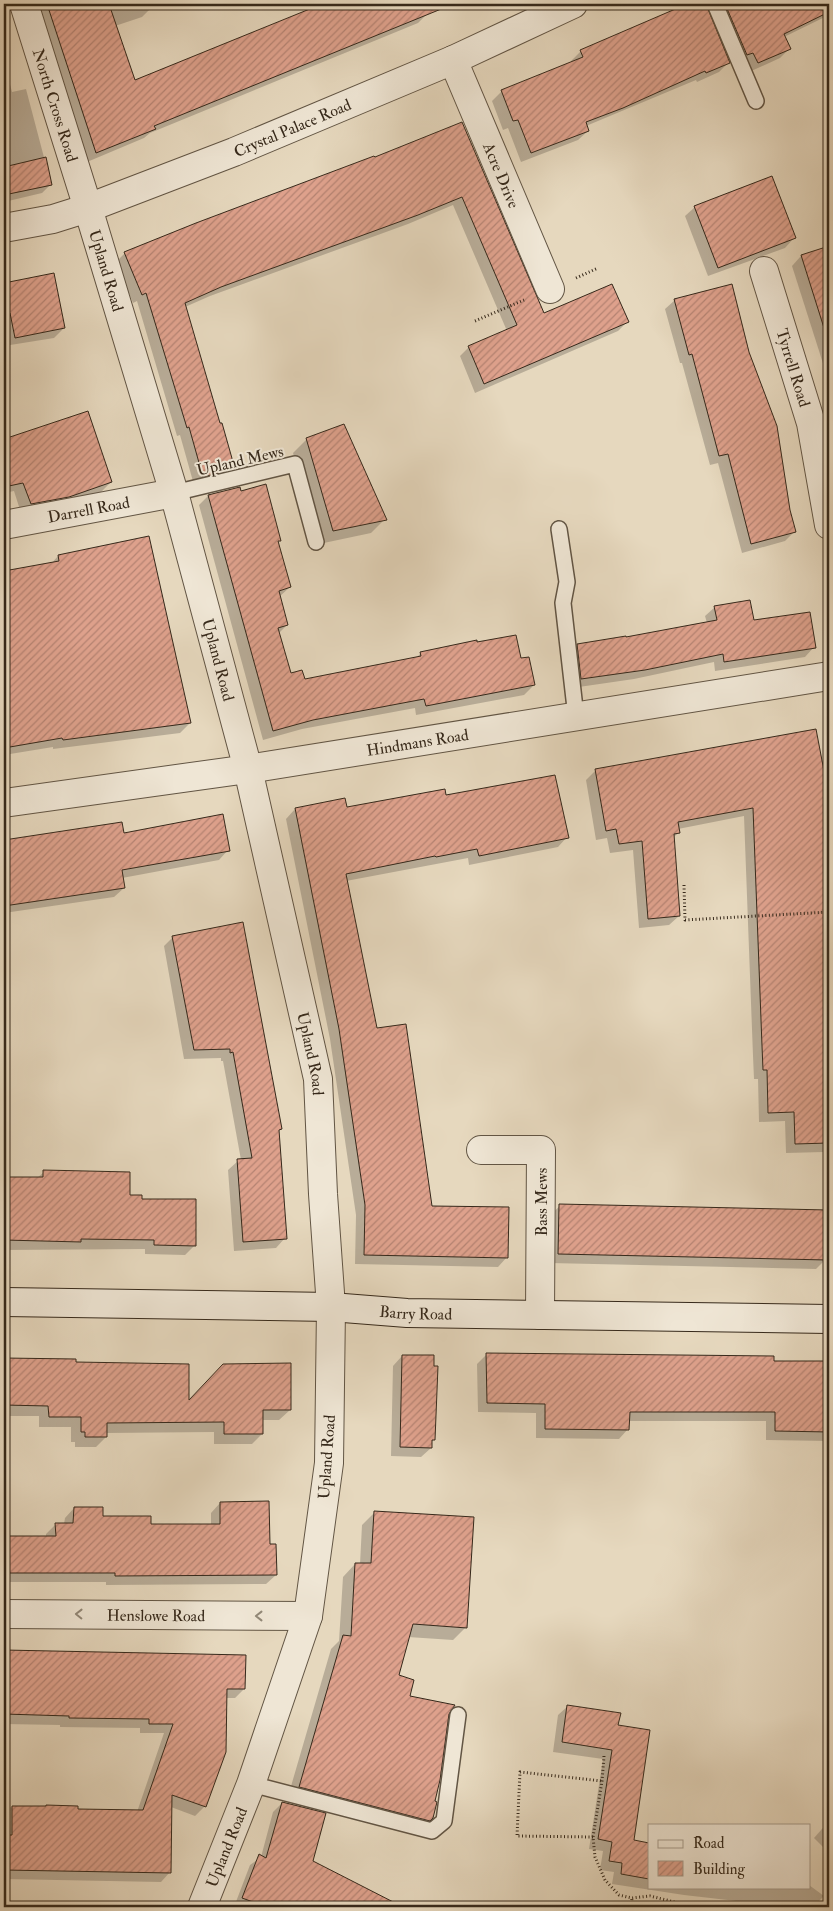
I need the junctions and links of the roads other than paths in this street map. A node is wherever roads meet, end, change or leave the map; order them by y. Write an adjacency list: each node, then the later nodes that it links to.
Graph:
1 (24, 4): 6 (street, North Cross Road)
2 (574, 4): 4 (street, Crystal Palace Road)
3 (714, 4): 5 (lane)
4 (453, 60): 6 (street, Crystal Palace Road); 9 (street, Acre Drive)
5 (756, 101)
6 (88, 208): 7 (street, Crystal Palace Road); 11 (street, Upland Road)
7 (4, 228)
8 (764, 271): 10 (street, Tyrrell Road)
9 (550, 289)
10 (820, 419): 13 (street, Tyrrell Road)
11 (174, 493): 12 (street, Darrell Road); 15 (lane, Upland Mews); 18 (street, Upland Road)
12 (4, 525)
13 (829, 525)
14 (559, 529): 17 (lane)
15 (316, 542)
16 (829, 676): 17 (street, Hindmans Road)
17 (576, 717): 18 (street, Hindmans Road)
18 (248, 769): 19 (street, Hindmans Road); 22 (street, Upland Road)
19 (4, 803)
20 (481, 1150): 23 (street, Bass Mews)
21 (4, 1302): 22 (street, Barry Road)
22 (331, 1307): 23 (street, Barry Road); 26 (street, Upland Road)
23 (540, 1315): 24 (street, Barry Road)
24 (829, 1319)
25 (4, 1614): 26 (street, Henslowe Road, one-way to 25)
26 (308, 1616): 28 (street, Upland Road)
27 (458, 1715): 28 (lane)
28 (251, 1784): 29 (street, Upland Road)
29 (202, 1907)

